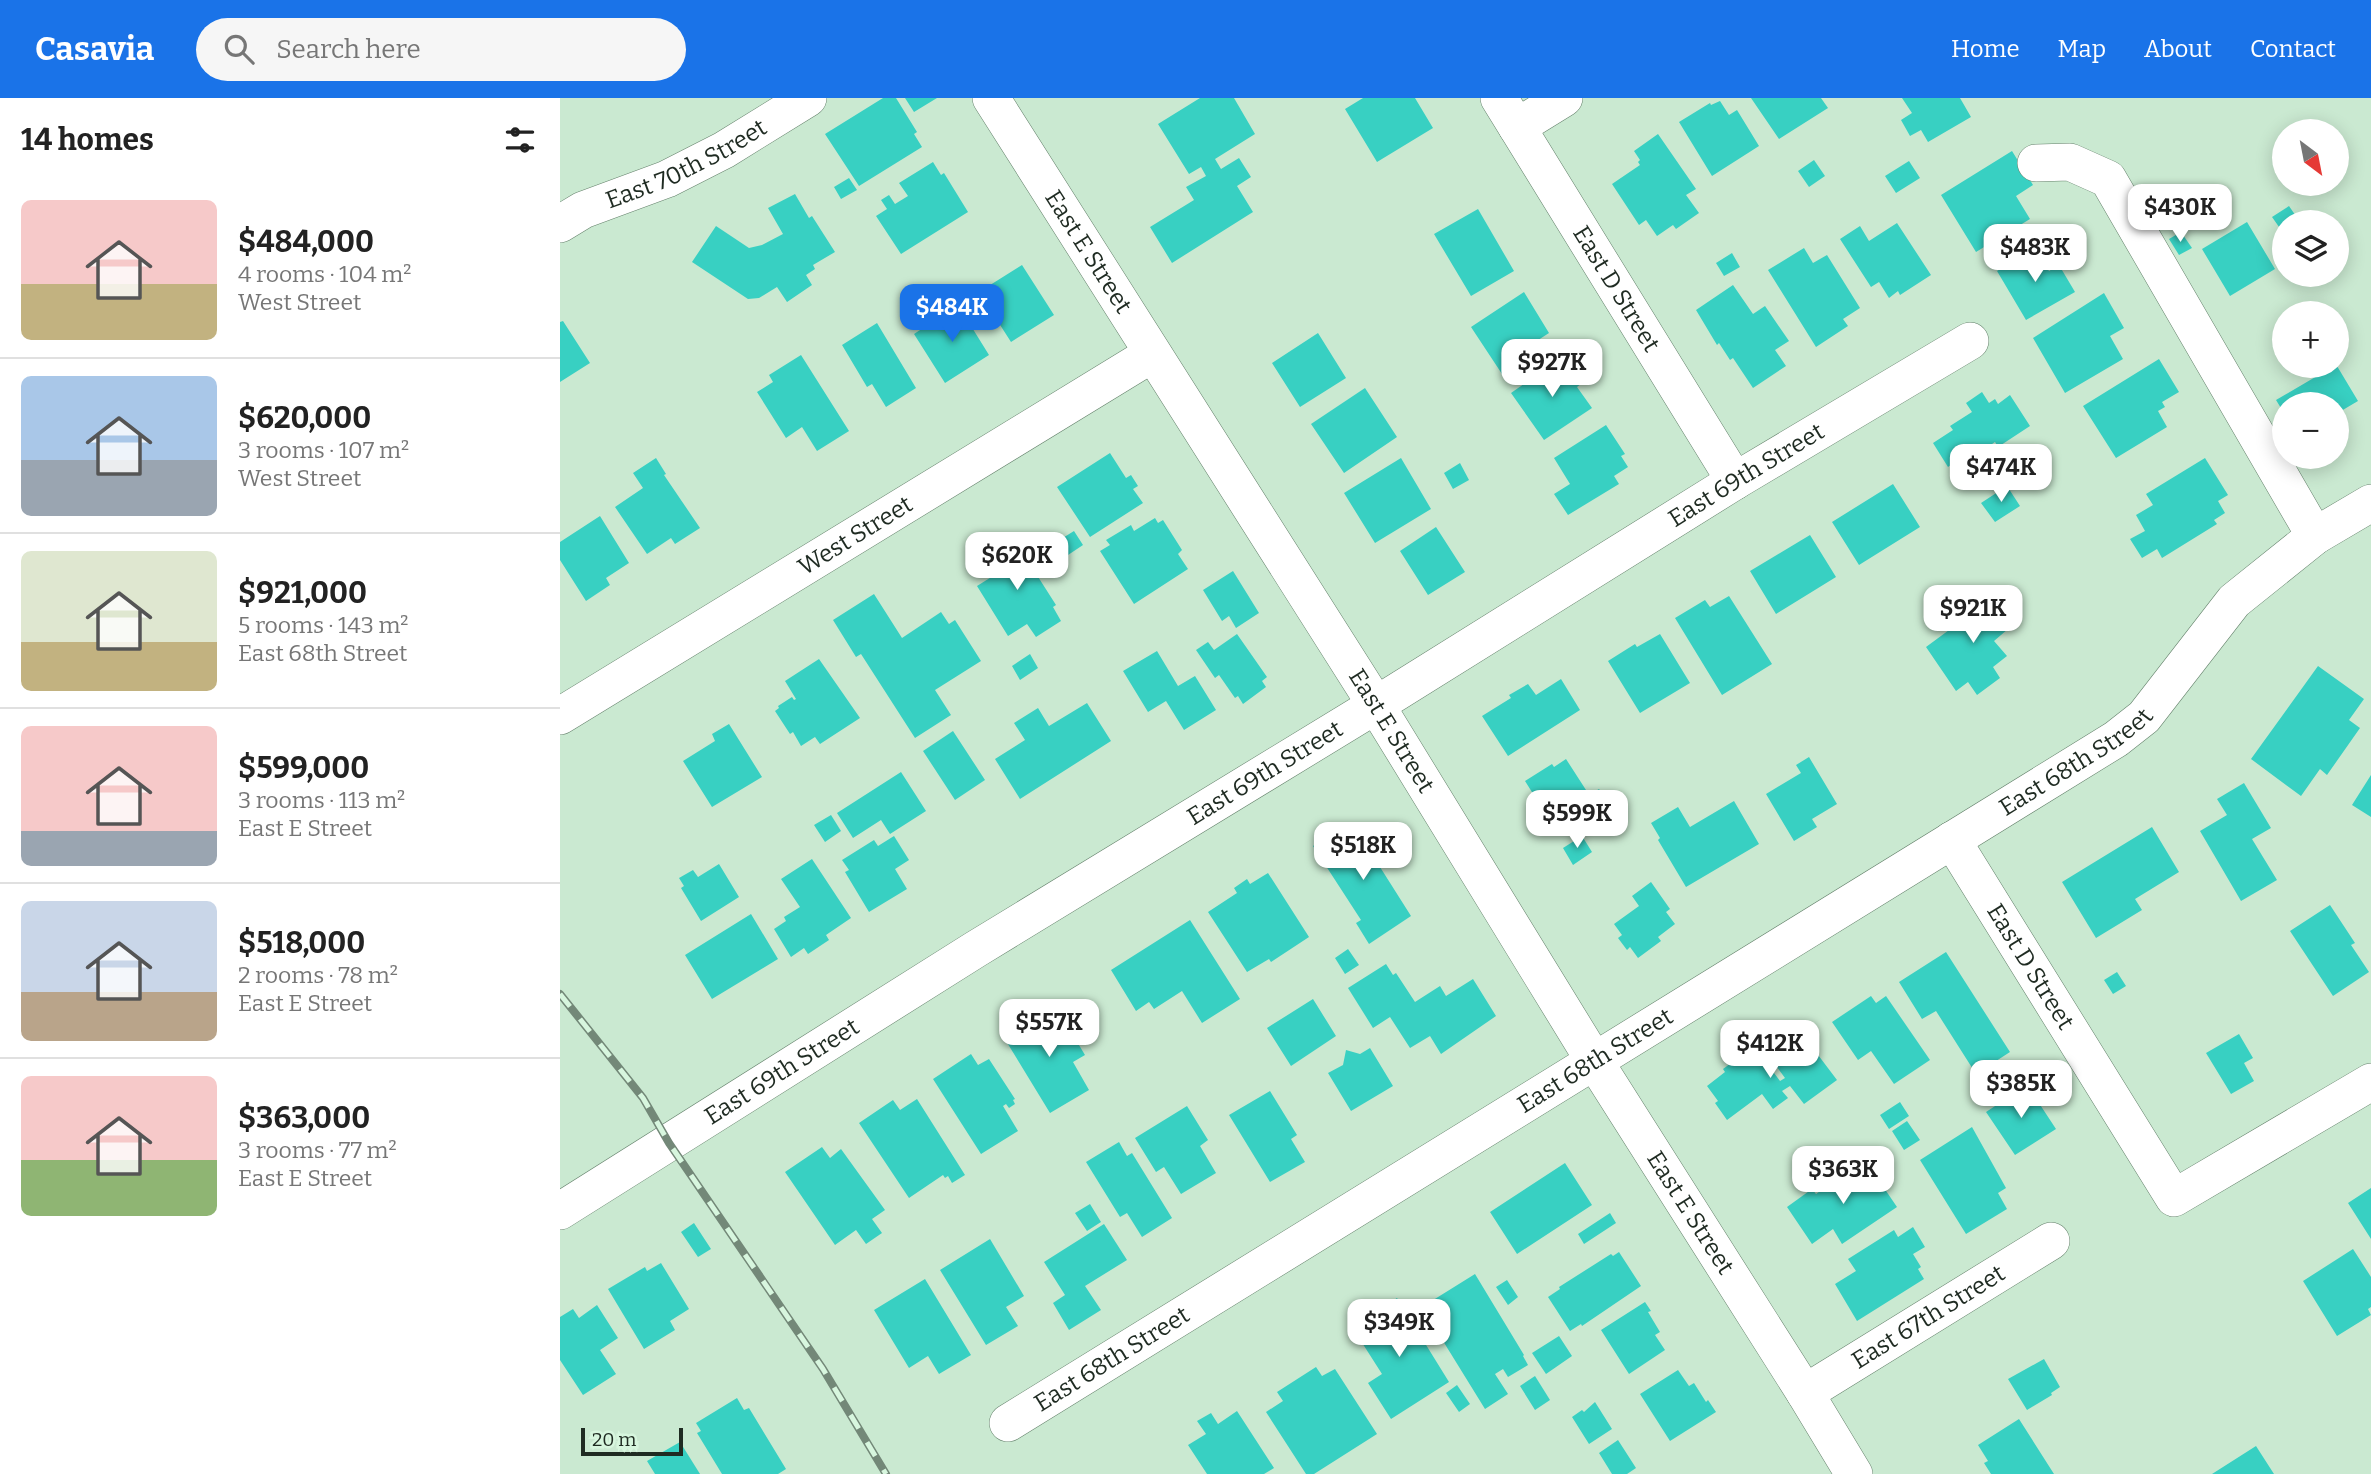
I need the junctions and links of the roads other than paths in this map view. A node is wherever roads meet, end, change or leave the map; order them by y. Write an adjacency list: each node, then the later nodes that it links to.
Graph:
1 (808, 98): 6 (street, East 70th Street)
2 (991, 98): 8 (street, East E Street)
3 (1564, 98): 4 (street)
4 (1508, 113): 9 (street, East D Street)
5 (2036, 163): 11 (street)
6 (560, 224)
7 (1970, 341): 9 (street, East 69th Street)
8 (1152, 354): 12 (street, East E Street); 13 (street, West Street)
9 (1735, 481): 12 (street, East 69th Street)
10 (2371, 503): 11 (street, East 68th Street)
11 (2315, 536): 14 (street, East 68th Street)
12 (1376, 705): 15 (street, East E Street); 17 (street, East 69th Street)
13 (560, 716)
14 (1952, 840): 15 (street, East 68th Street); 16 (street, East D Street)
15 (1595, 1062): 19 (street, East E Street); 20 (street, East 68th Street)
16 (2371, 1082)
17 (560, 1211)
18 (2051, 1241): 19 (street, East 67th Street)
19 (1805, 1393): 21 (street, East E Street)
20 (1008, 1423)
21 (1854, 1474)

